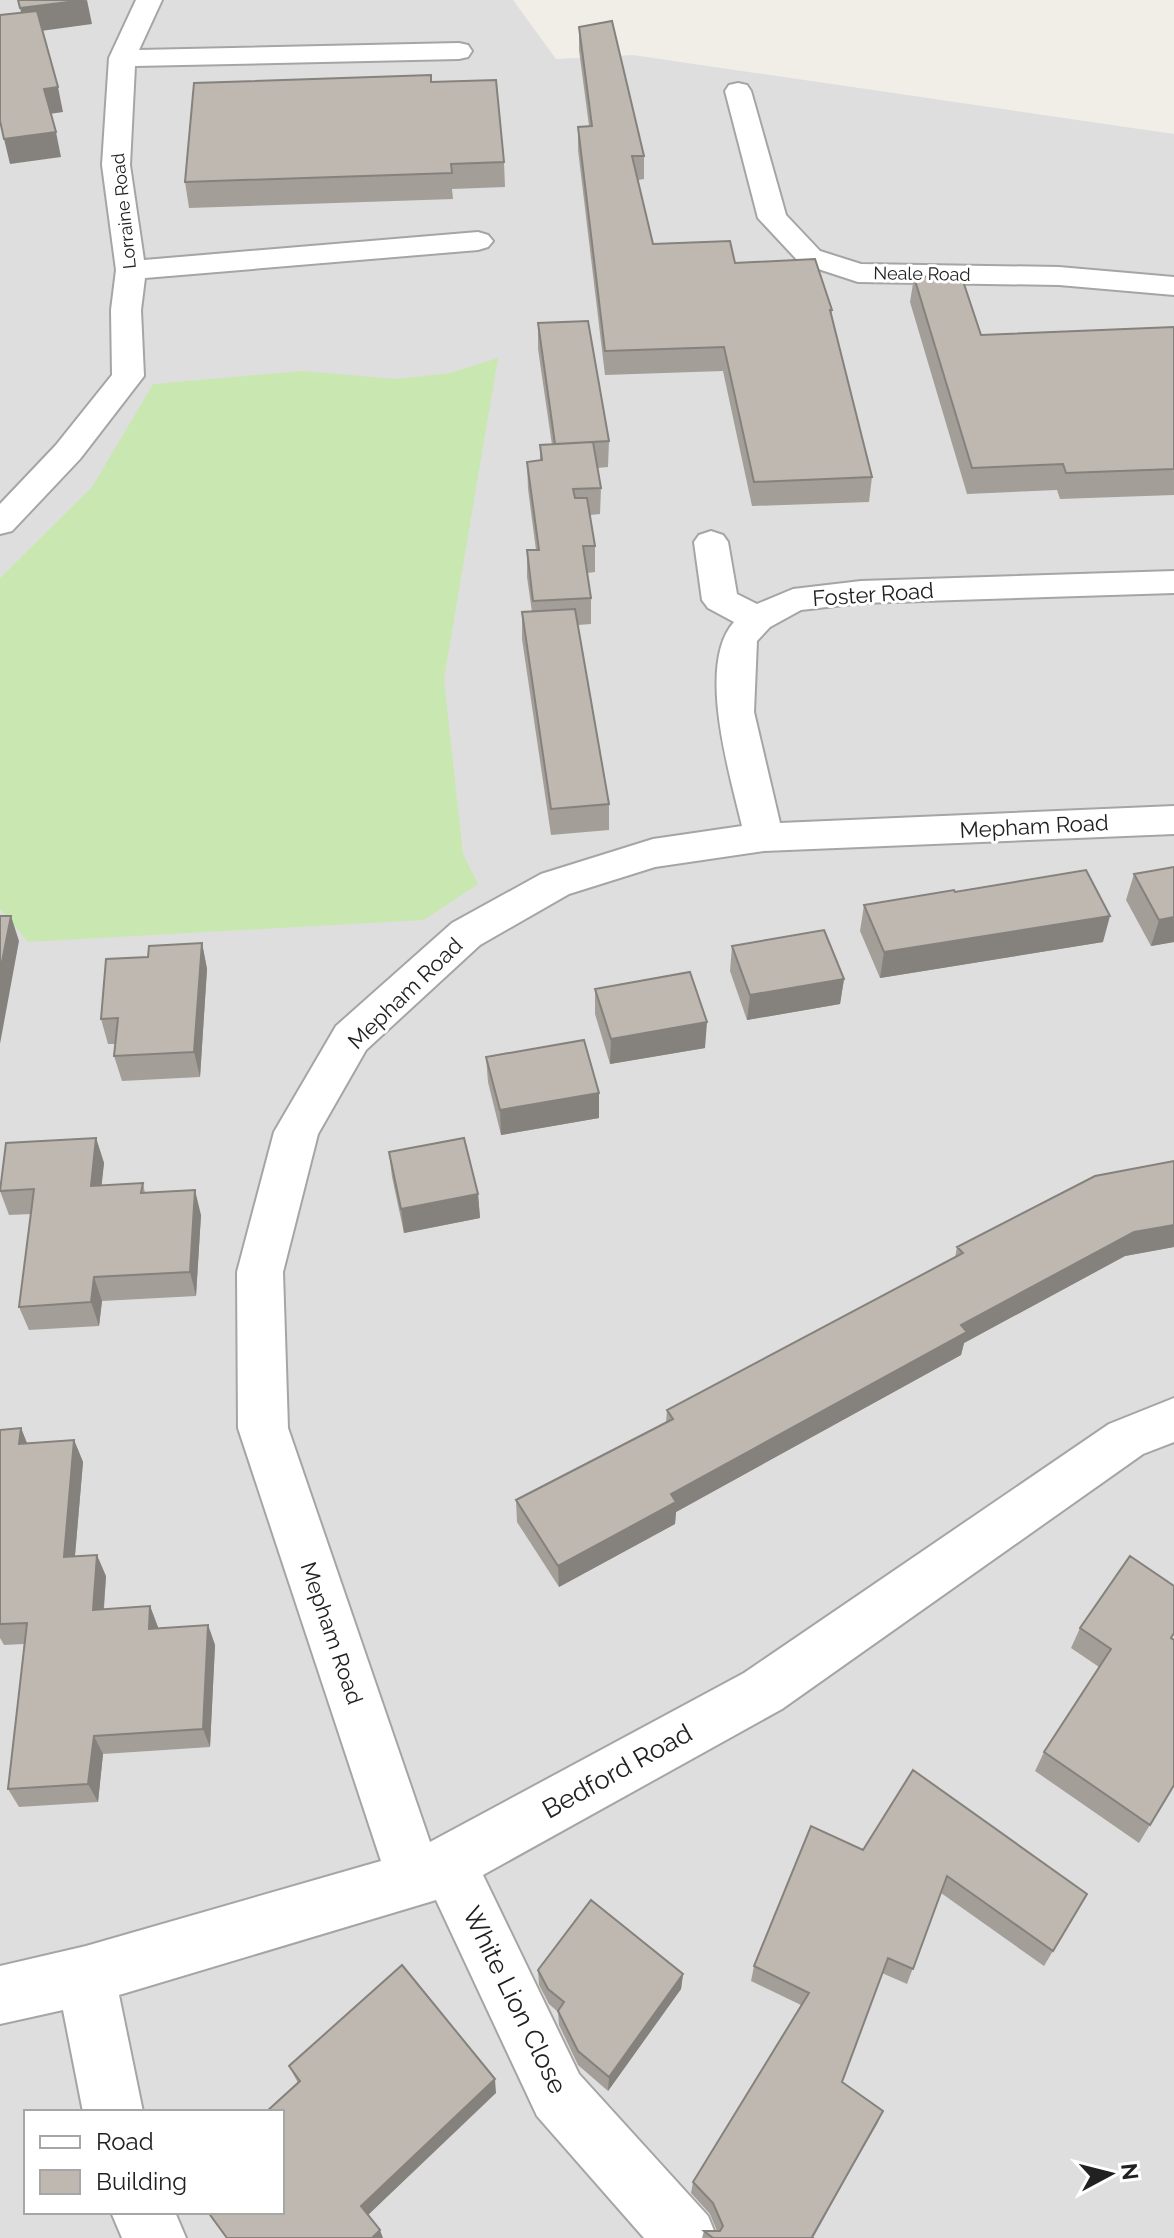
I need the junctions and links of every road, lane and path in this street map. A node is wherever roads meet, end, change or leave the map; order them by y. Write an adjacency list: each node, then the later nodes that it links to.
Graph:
1 (149, 0): 3 (street, Lorraine Road)
2 (459, 51): 3 (street)
3 (122, 58): 6 (street, Lorraine Road)
4 (738, 91): 7 (street, Neale Road)
5 (478, 241): 6 (street)
6 (131, 270): 8 (street, Lorraine Road)
7 (1174, 286)
8 (0, 524)
9 (711, 542): 11 (street)
10 (1174, 582): 11 (street, Foster Road)
11 (757, 619): 13 (street)
12 (1174, 820): 13 (street, Mepham Road)
13 (764, 837): 15 (street, Mepham Road)
14 (1174, 1420): 15 (street, Bedford Road)
15 (431, 1872): 16 (street, Bedford Road); 21 (street, White Lion Close)
16 (86, 1975): 17 (street, Bedford Road); 18 (street)
17 (0, 1995)
18 (113, 2110)
19 (143, 2214): 20 (street)
20 (155, 2238)
21 (686, 2238)

